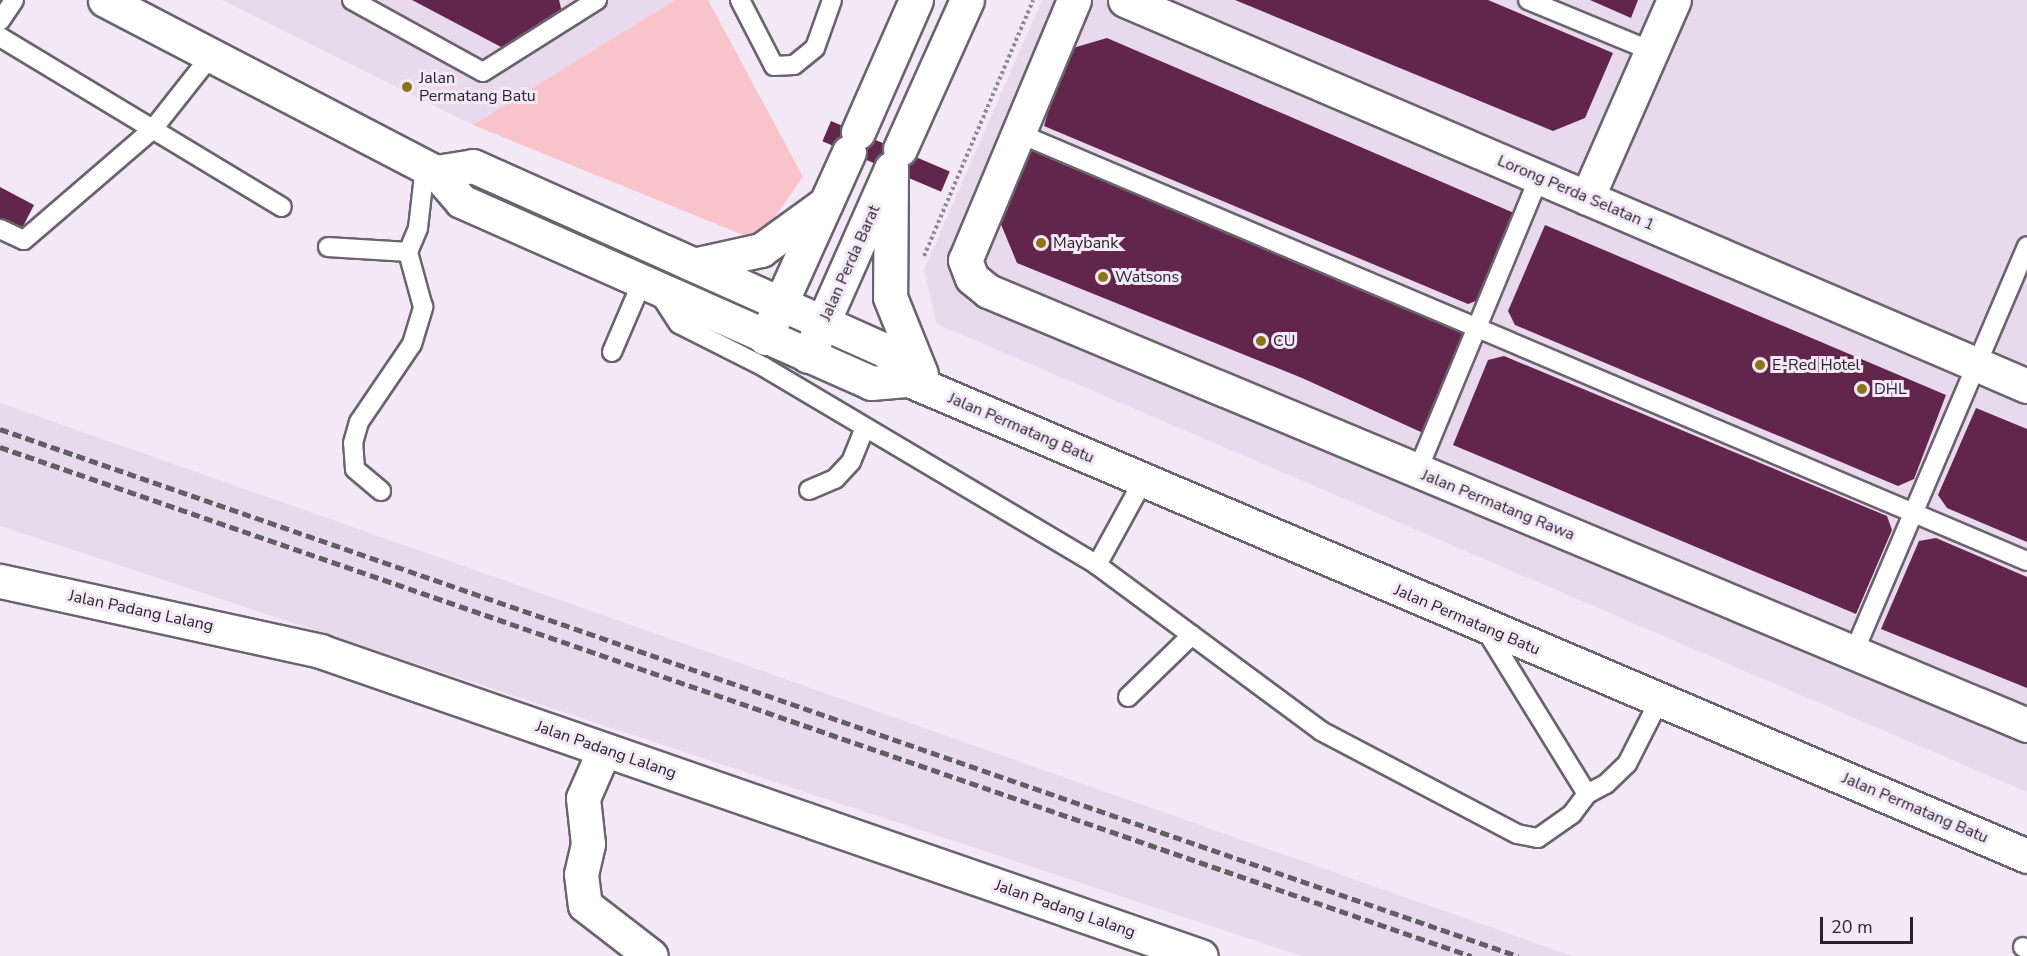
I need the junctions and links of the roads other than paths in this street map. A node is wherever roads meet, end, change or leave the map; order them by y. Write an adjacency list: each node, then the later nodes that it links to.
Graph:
1 (14, 0): 13 (lane)
2 (105, 0): 16 (street, Jalan Permatang Batu)
3 (352, 0): 4 (lane)
4 (597, 0)
5 (740, 0): 6 (lane)
6 (832, 0)
7 (916, 0): 23 (street)
8 (967, 0): 19 (street, Jalan Perda Barat)
9 (1074, 0): 18 (street)
10 (1125, 0): 21 (street, Lorong Perda Selatan 1)
11 (1528, 0): 15 (lane)
12 (1674, 0): 15 (street)
13 (0, 21)
14 (0, 37): 17 (lane)
15 (1652, 51): 22 (street)
16 (209, 58): 17 (lane); 20 (street, Jalan Permatang Batu)
17 (153, 129): 24 (lane); 25 (lane)
18 (1018, 133): 33 (lane); 41 (street, Jalan Permatang Rawa)
19 (896, 159): 32 (street, Jalan Perda Barat); 38 (street)
20 (430, 170): 28 (lane); 29 (street); 30 (street, Jalan Permatang Batu)
21 (1539, 177): 22 (street, Lorong Perda Selatan 1); 33 (lane)
22 (1587, 198): 37 (street, Lorong Perda Selatan 1)
23 (826, 203): 29 (street); 31 (street)
24 (282, 207)
25 (0, 228)
26 (2027, 246): 37 (lane)
27 (328, 247): 28 (lane)
28 (408, 252): 44 (lane)
29 (697, 264): 31 (street)
30 (649, 285): 34 (lane); 35 (street, Jalan Permatang Batu)
31 (781, 303): 32 (street); 35 (street)
32 (824, 322): 36 (street, Jalan Perda Barat); 38 (street)
33 (1478, 325): 41 (lane); 45 (lane)
34 (612, 352)
35 (765, 352): 36 (street, Jalan Permatang Batu); 40 (lane)
36 (808, 356): 38 (street, Jalan Permatang Batu)
37 (1975, 364): 39 (street, Lorong Perda Selatan 1); 45 (lane)
38 (918, 384): 42 (street, Jalan Permatang Batu)
39 (2027, 386)
40 (864, 429): 43 (lane); 47 (lane)
41 (1417, 472): 51 (street, Jalan Permatang Rawa)
42 (1143, 481): 47 (lane); 49 (street, Jalan Permatang Batu)
43 (809, 490)
44 (381, 491)
45 (1913, 510): 46 (lane); 51 (lane)
46 (2027, 561)
47 (1097, 565): 50 (lane)
48 (0, 580): 55 (street, Jalan Padang Lalang)
49 (1483, 628): 53 (street, Jalan Permatang Batu); 56 (lane)
50 (1192, 635): 52 (lane); 56 (lane)
51 (1854, 652): 54 (street, Jalan Permatang Rawa)
52 (1128, 697)
53 (1659, 701): 56 (lane); 57 (street, Jalan Permatang Batu)
54 (2027, 724)
55 (604, 750): 58 (street); 59 (street, Jalan Padang Lalang)
56 (1587, 794)
57 (2027, 856)
58 (651, 956)
59 (1201, 956)

